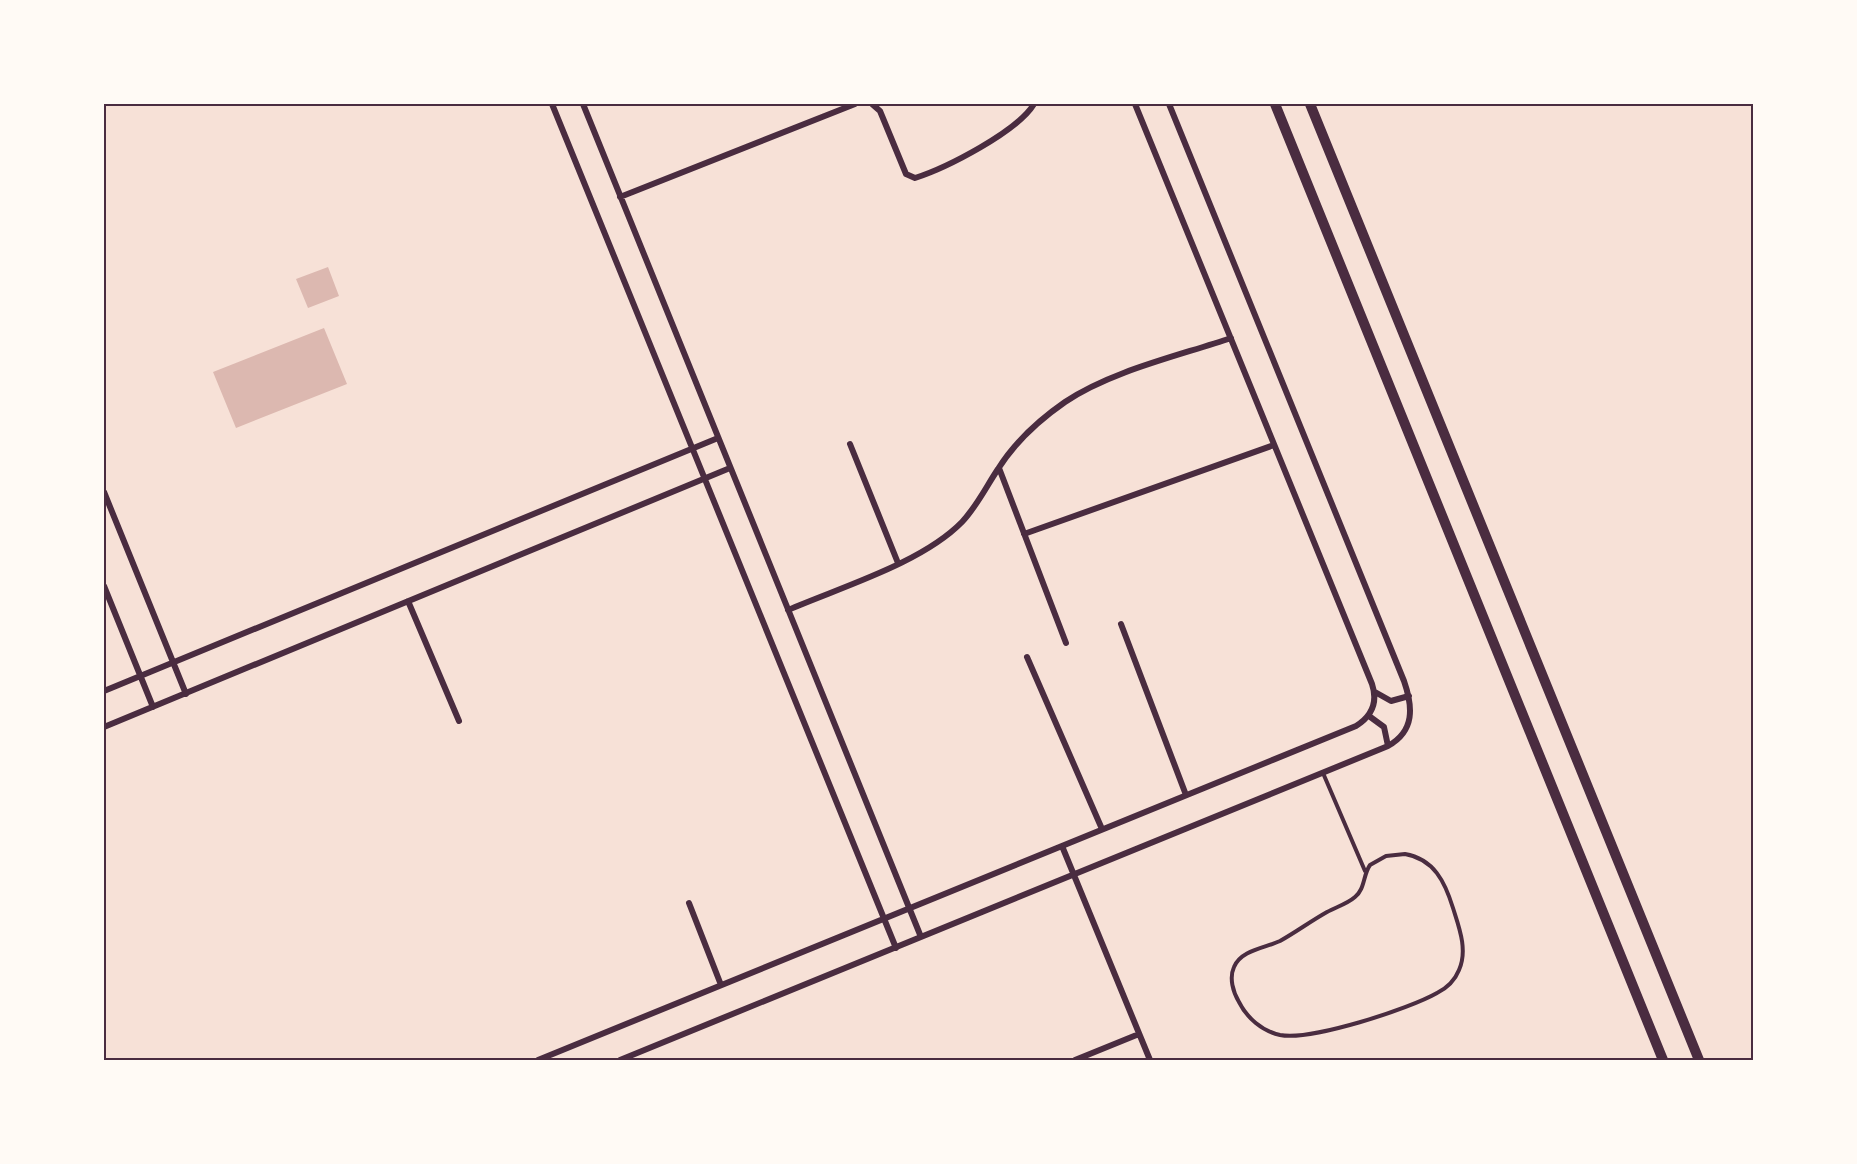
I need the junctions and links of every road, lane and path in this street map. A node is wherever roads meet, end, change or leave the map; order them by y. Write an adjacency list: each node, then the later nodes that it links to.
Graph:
1 (552, 104): 15 (street)
2 (583, 104): 10 (street)
3 (855, 104): 10 (street)
4 (872, 104): 5 (street)
5 (1034, 104)
6 (1135, 104): 11 (street)
7 (1169, 104): 35 (street)
8 (1275, 104): 58 (street)
9 (1310, 104): 59 (street)
10 (621, 197): 12 (street)
11 (1231, 338): 14 (street); 17 (street)
12 (718, 438): 15 (street); 16 (street)
13 (850, 444): 23 (street)
14 (1274, 445): 22 (street); 33 (street)
15 (693, 449): 18 (street); 30 (street)
16 (730, 468): 18 (street); 26 (street)
17 (999, 468): 22 (street); 23 (street)
18 (705, 479): 25 (street); 49 (street)
19 (104, 492): 20 (street)
20 (112, 514): 21 (street); 30 (street)
21 (104, 518)
22 (1024, 534): 28 (street)
23 (898, 563): 26 (street)
24 (104, 586): 31 (street)
25 (408, 602): 34 (street); 38 (street)
26 (788, 610): 48 (street)
27 (1121, 624): 42 (street)
28 (1066, 643)
29 (1027, 657): 43 (street)
30 (173, 662): 31 (street); 34 (street)
31 (140, 676): 32 (street); 36 (street)
32 (104, 690)
33 (1374, 692): 35 (street); 37 (street)
34 (186, 694): 36 (street)
35 (1409, 696): 40 (street)
36 (153, 707): 39 (street)
37 (1369, 716): 40 (street); 42 (street)
38 (459, 721)
39 (104, 728)
40 (1388, 746): 41 (street)
41 (1323, 773): 45 (lane); 46 (street)
42 (1186, 795): 43 (street)
43 (1102, 829): 44 (street)
44 (1062, 846): 46 (street); 48 (street)
45 (1366, 872): 45 (lane)
46 (1074, 875): 50 (street); 53 (street)
47 (689, 903): 52 (street)
48 (909, 909): 49 (street); 50 (street)
49 (884, 919): 51 (street); 52 (street)
50 (921, 937): 51 (street)
51 (896, 948): 55 (street)
52 (721, 986): 54 (street)
53 (1139, 1035): 56 (street); 57 (street)
54 (538, 1060)
55 (620, 1060)
56 (1075, 1060)
57 (1150, 1060)
58 (1663, 1060)
59 (1699, 1060)

